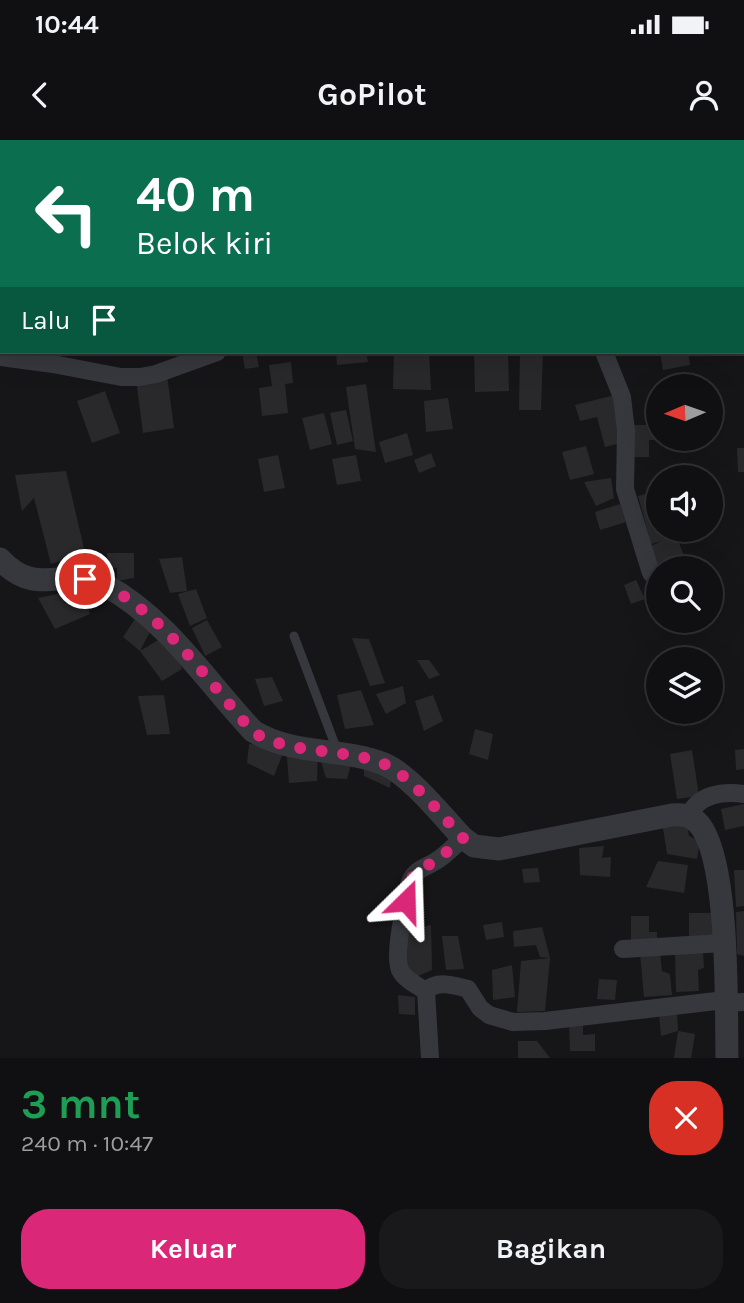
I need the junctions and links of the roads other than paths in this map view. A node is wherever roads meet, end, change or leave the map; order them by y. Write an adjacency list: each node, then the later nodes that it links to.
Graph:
1 (211, 354): 3 (street)
2 (605, 354): 4 (street)
3 (0, 357)
4 (646, 557)
5 (0, 559): 7 (street)
6 (294, 636): 7 (lane)
7 (339, 755): 10 (street)
8 (744, 794): 9 (street)
9 (689, 816): 10 (street); 11 (street)
10 (463, 838): 13 (street)
11 (723, 943): 12 (street); 14 (street)
12 (623, 948)
13 (426, 991): 14 (street); 15 (street)
14 (732, 1002): 16 (street)
15 (430, 1058)
16 (727, 1058)

